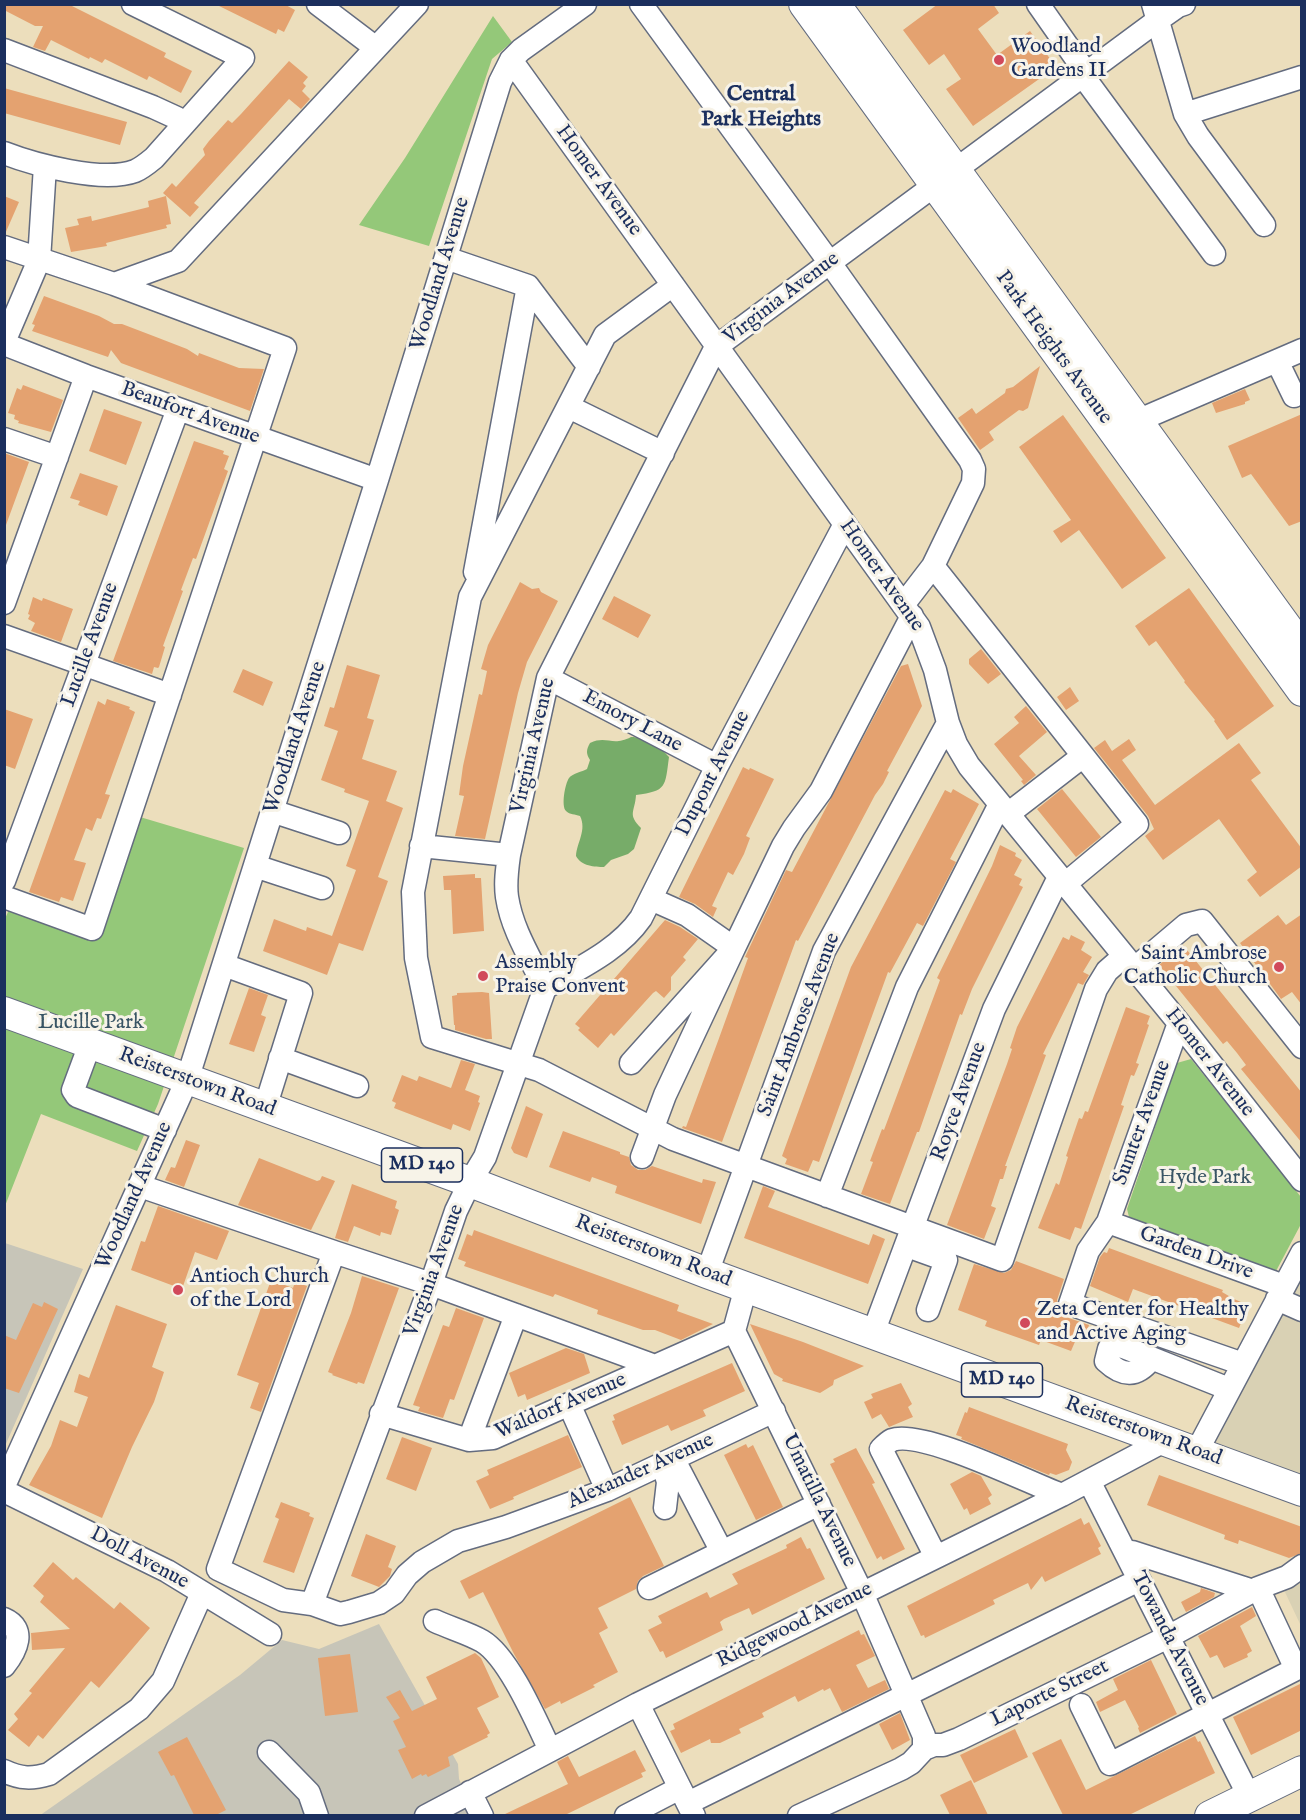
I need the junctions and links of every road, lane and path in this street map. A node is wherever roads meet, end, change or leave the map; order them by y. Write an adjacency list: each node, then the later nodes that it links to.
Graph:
1 (133, 4): 17 (street)
2 (318, 4): 11 (street)
3 (417, 4): 11 (street)
4 (585, 4): 13 (street, Woodland Avenue)
5 (641, 4): 26 (street)
6 (804, 4): 20 (main road, Park Heights Avenue)
7 (835, 4): 20 (main road, Park Heights Avenue)
8 (1038, 4): 14 (street)
9 (1185, 4): 10 (street, Virginia Avenue)
10 (1155, 12): 14 (street, Virginia Avenue); 16 (street)
11 (376, 48): 27 (street)
12 (4, 50): 17 (street)
13 (511, 60): 24 (street, Woodland Avenue); 28 (street, Homer Avenue)
14 (1085, 75): 20 (street, Virginia Avenue); 23 (street)
15 (1302, 77): 16 (street)
16 (1185, 114): 21 (street)
17 (183, 124): 19 (street)
18 (4, 153): 19 (street)
19 (45, 166): 25 (street)
20 (945, 178): 26 (street, Virginia Avenue); 39 (main road, Park Heights Avenue); 50 (main road, Park Heights Avenue)
21 (1264, 225)
22 (4, 247): 25 (street)
23 (1214, 254)
24 (446, 258): 29 (street); 44 (street, Woodland Avenue)
25 (39, 260): 27 (street); 30 (street)
26 (830, 263): 31 (street, Virginia Avenue); 46 (street)
27 (114, 284): 40 (street)
28 (673, 285): 31 (street, Homer Avenue); 34 (street)
29 (528, 286): 34 (street); 47 (street)
30 (4, 343): 35 (street, Beaufort Avenue)
31 (717, 347): 42 (street, Virginia Avenue); 45 (street, Homer Avenue)
32 (1302, 350): 33 (street)
33 (1277, 361): 36 (street); 39 (street)
34 (589, 367): 37 (street)
35 (86, 376): 38 (street, Beaufort Avenue); 43 (street)
36 (1294, 396)
37 (569, 407): 42 (street); 47 (street)
38 (177, 409): 40 (street, Beaufort Avenue); 53 (street, Lucille Avenue)
39 (1137, 421): 50 (main road, Park Heights Avenue)
40 (256, 438): 44 (street, Beaufort Avenue); 56 (street)
41 (4, 440): 43 (street)
42 (663, 453): 54 (street, Virginia Avenue)
43 (57, 457): 48 (street)
44 (377, 480): 61 (street, Woodland Avenue)
45 (845, 524): 49 (street, Homer Avenue); 59 (street, Dupont Avenue)
46 (933, 566): 49 (street); 58 (street)
47 (470, 597): 63 (street)
48 (4, 603)
49 (907, 610): 57 (street, Homer Avenue); 71 (street)
50 (1265, 620): 52 (main road, Park Heights Avenue); 55 (main road, Park Heights Avenue)
51 (4, 636): 53 (street)
52 (1302, 648)
53 (83, 665): 56 (street); 66 (street, Lucille Avenue)
54 (548, 678): 59 (street, Emory Lane); 64 (street, Virginia Avenue)
55 (1302, 691)
56 (170, 695): 69 (street)
57 (948, 723): 60 (street, Homer Avenue); 88 (street, Saint Ambrose Avenue)
58 (1083, 756): 60 (street); 67 (street)
59 (717, 766): 70 (street, Dupont Avenue)
60 (1004, 809): 67 (street, Homer Avenue); 92 (street)
61 (272, 811): 62 (street); 65 (street, Woodland Avenue)
62 (339, 833)
63 (421, 846): 64 (street); 80 (street)
64 (509, 855): 74 (street, Virginia Avenue)
65 (255, 866): 68 (street); 73 (street, Woodland Avenue)
66 (4, 881)
67 (1062, 881): 72 (street, Homer Avenue); 94 (street, Royce Avenue)
68 (322, 888)
69 (4, 897)
70 (651, 899): 71 (street); 74 (street, Dupont Avenue)
71 (734, 948): 81 (street); 85 (street)
72 (1128, 963): 76 (street, Homer Avenue); 78 (street); 94 (street)
73 (224, 965): 79 (street); 82 (street, Woodland Avenue)
74 (545, 988): 80 (street, Virginia Avenue)
75 (4, 1012): 77 (main road, Reisterstown Road / MD 140)
76 (1179, 1023): 89 (street, Homer Avenue); 93 (street, Sumter Avenue)
77 (90, 1044): 82 (main road, Reisterstown Road / MD 140); 86 (street)
78 (1302, 1047)
79 (280, 1058): 83 (street); 84 (street)
80 (520, 1063): 85 (street); 90 (street, Virginia Avenue)
81 (631, 1063)
82 (187, 1080): 84 (main road, Reisterstown Road / MD 140); 86 (street, Woodland Avenue)
83 (357, 1086)
84 (265, 1108): 90 (main road, Reisterstown Road / MD 140)
85 (652, 1127): 87 (street); 88 (street)
86 (165, 1130): 91 (street, Woodland Avenue)
87 (642, 1156)
88 (745, 1167): 92 (street); 97 (street, Saint Ambrose Avenue)
89 (1302, 1180)
90 (470, 1182): 97 (main road, Reisterstown Road / MD 140); 98 (street, Virginia Avenue)
91 (140, 1186): 95 (street); 118 (street, Woodland Avenue)
92 (827, 1196): 94 (street)
93 (1108, 1222): 100 (street, Garden Drive); 107 (street, Sumter Avenue)
94 (910, 1237): 101 (street); 105 (street, Royce Avenue)
95 (334, 1252): 98 (street); 134 (street, Alexander Avenue)
96 (1302, 1253): 100 (street)
97 (707, 1273): 99 (main road, Reisterstown Road / MD 140)
98 (431, 1284): 103 (street); 112 (street, Virginia Avenue)
99 (746, 1287): 104 (street); 105 (main road, Reisterstown Road / MD 140)
100 (1280, 1292): 102 (street, Garden Drive); 107 (street)
101 (928, 1310)
102 (1302, 1310)
103 (516, 1315): 108 (street); 113 (street)
104 (735, 1331): 108 (street, Waldorf Avenue); 111 (street, Umatilla Avenue)
105 (873, 1333): 114 (main road, Reisterstown Road / MD 140)
106 (1151, 1359): 109 (street)
107 (1243, 1364): 109 (street)
108 (655, 1366): 110 (street, Waldorf Avenue)
109 (1229, 1389): 115 (street)
110 (570, 1404): 113 (street, Waldorf Avenue); 119 (street)
111 (774, 1411): 116 (street, Alexander Avenue); 123 (street, Umatilla Avenue)
112 (381, 1414): 113 (street, Waldorf Avenue); 134 (street, Virginia Avenue)
113 (469, 1440)
114 (1166, 1440): 115 (main road, Reisterstown Road / MD 140); 117 (street, Ridgewood Avenue)
115 (1197, 1451): 121 (main road, Reisterstown Road / MD 140)
116 (669, 1462): 119 (street, Alexander Avenue); 124 (street); 125 (street)
117 (1089, 1481): 122 (street, Ridgewood Avenue); 129 (street, Towanda Avenue)
118 (4, 1486)
119 (608, 1490): 134 (street, Alexander Avenue)
120 (4, 1491): 132 (street, Doll Avenue)
121 (1302, 1491)
122 (1062, 1495): 127 (street, Ridgewood Avenue); 127 (street)
123 (819, 1504): 125 (street); 133 (street, Umatilla Avenue)
124 (665, 1508)
125 (722, 1552): 130 (street)
126 (1132, 1552): 131 (street)
127 (936, 1557): 133 (street, Ridgewood Avenue)
128 (1302, 1566): 131 (street, Laporte Street)
129 (1139, 1580): 138 (street, Towanda Avenue); 140 (street)
130 (650, 1588)
131 (1256, 1590): 138 (street, Laporte Street); 143 (street)
132 (202, 1593): 137 (street, Doll Avenue); 147 (street)
133 (862, 1593): 140 (street, Umatilla Avenue); 141 (street, Ridgewood Avenue)
134 (312, 1604)
135 (4, 1618): 139 (street)
136 (435, 1622): 145 (street)
137 (270, 1634)
138 (1168, 1637): 143 (street, Towanda Avenue); 144 (street, Laporte Street)
139 (4, 1666)
140 (907, 1695): 144 (street, Umatilla Avenue); 151 (street)
141 (638, 1704): 145 (street, Ridgewood Avenue); 151 (street)
142 (1081, 1705): 143 (street)
143 (1207, 1714): 150 (street, Towanda Avenue)
144 (924, 1749): 156 (street, Laporte Street)
145 (550, 1750): 149 (street, Ridgewood Avenue)
146 (269, 1752): 152 (street)
147 (4, 1771)
148 (1302, 1771): 150 (main road)
149 (470, 1792): 153 (street, Ridgewood Avenue); 154 (street)
150 (1249, 1796): 157 (main road)
151 (687, 1802): 155 (street)
152 (317, 1815)
153 (426, 1815)
154 (482, 1815)
155 (626, 1815)
156 (799, 1815)
157 (1210, 1815)

